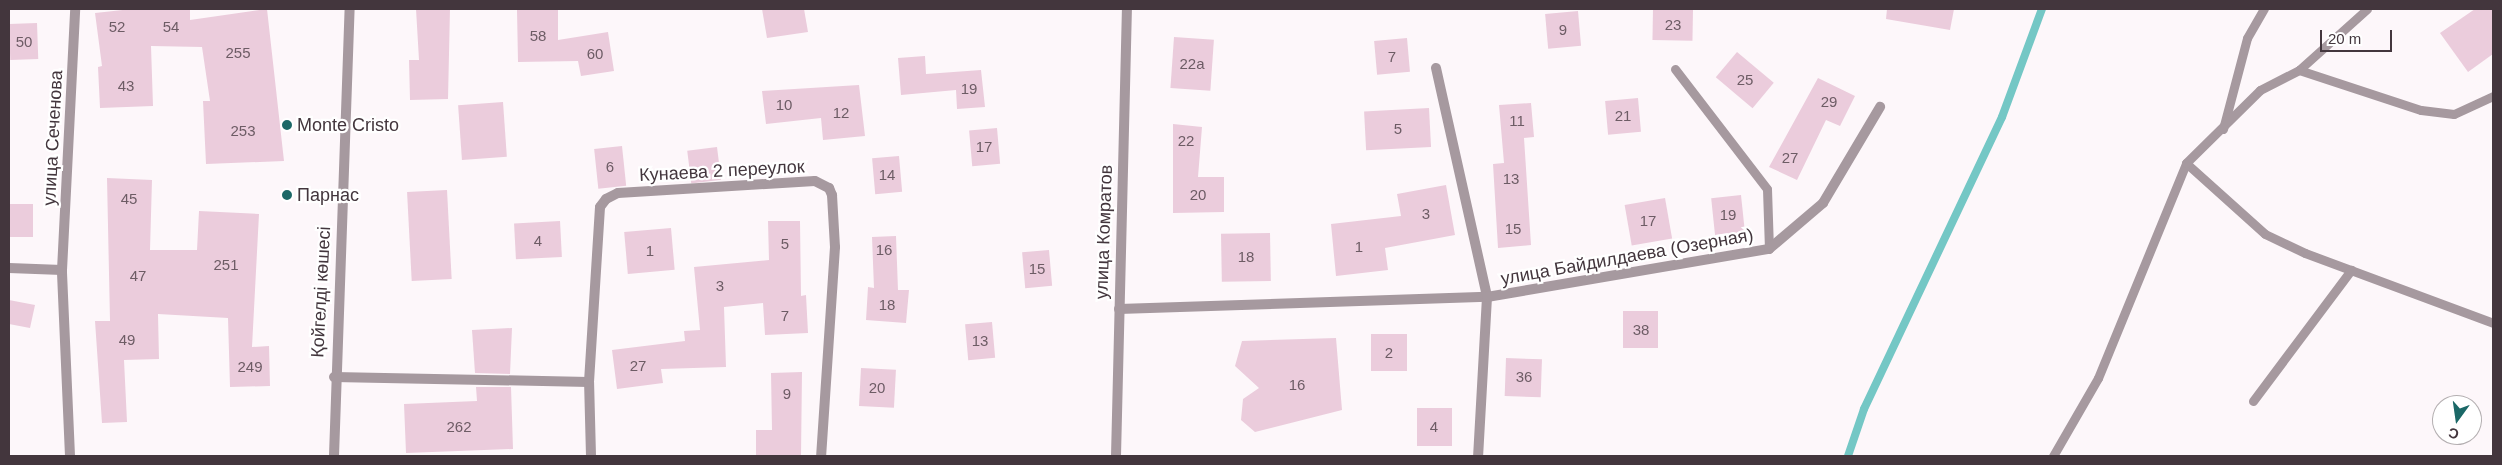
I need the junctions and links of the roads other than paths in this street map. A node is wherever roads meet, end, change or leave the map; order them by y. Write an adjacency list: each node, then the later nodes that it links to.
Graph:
1 (75, 9): 15 (street, улица Сеченова)
2 (350, 9): 20 (street, Қойгелді көшесі)
3 (1127, 9): 18 (street, улица Комратов)
4 (2264, 9): 11 (lane)
5 (2367, 9): 8 (lane)
6 (1436, 68): 17 (street, улица Байдилдаева (Озерная))
7 (1675, 69): 13 (lane)
8 (2299, 70): 9 (lane); 11 (lane)
9 (2493, 96)
10 (1880, 107): 13 (street, улица Байдилдаева (Озерная))
11 (2222, 132): 12 (lane)
12 (2186, 163): 16 (lane); 29 (lane)
13 (1769, 249): 17 (street, улица Байдилдаева (Озерная))
14 (9, 268): 15 (street)
15 (62, 270): 23 (street, улица Сеченова)
16 (2351, 270): 19 (lane); 22 (lane)
17 (1487, 297): 18 (street, улица Байдилдаева (Озерная)); 28 (street, улица Байдилдаева (Озерная))
18 (1119, 309): 27 (street, улица Комратов)
19 (2493, 323)
20 (334, 377): 21 (street); 24 (street, Қойгелді көшесі)
21 (589, 382): 25 (street, Кунаева 2 переулок); 26 (street, Кунаева 2 переулок)
22 (2253, 401)
23 (70, 456)
24 (334, 456)
25 (591, 456)
26 (821, 456)
27 (1116, 456)
28 (1478, 456)
29 (2053, 456)

